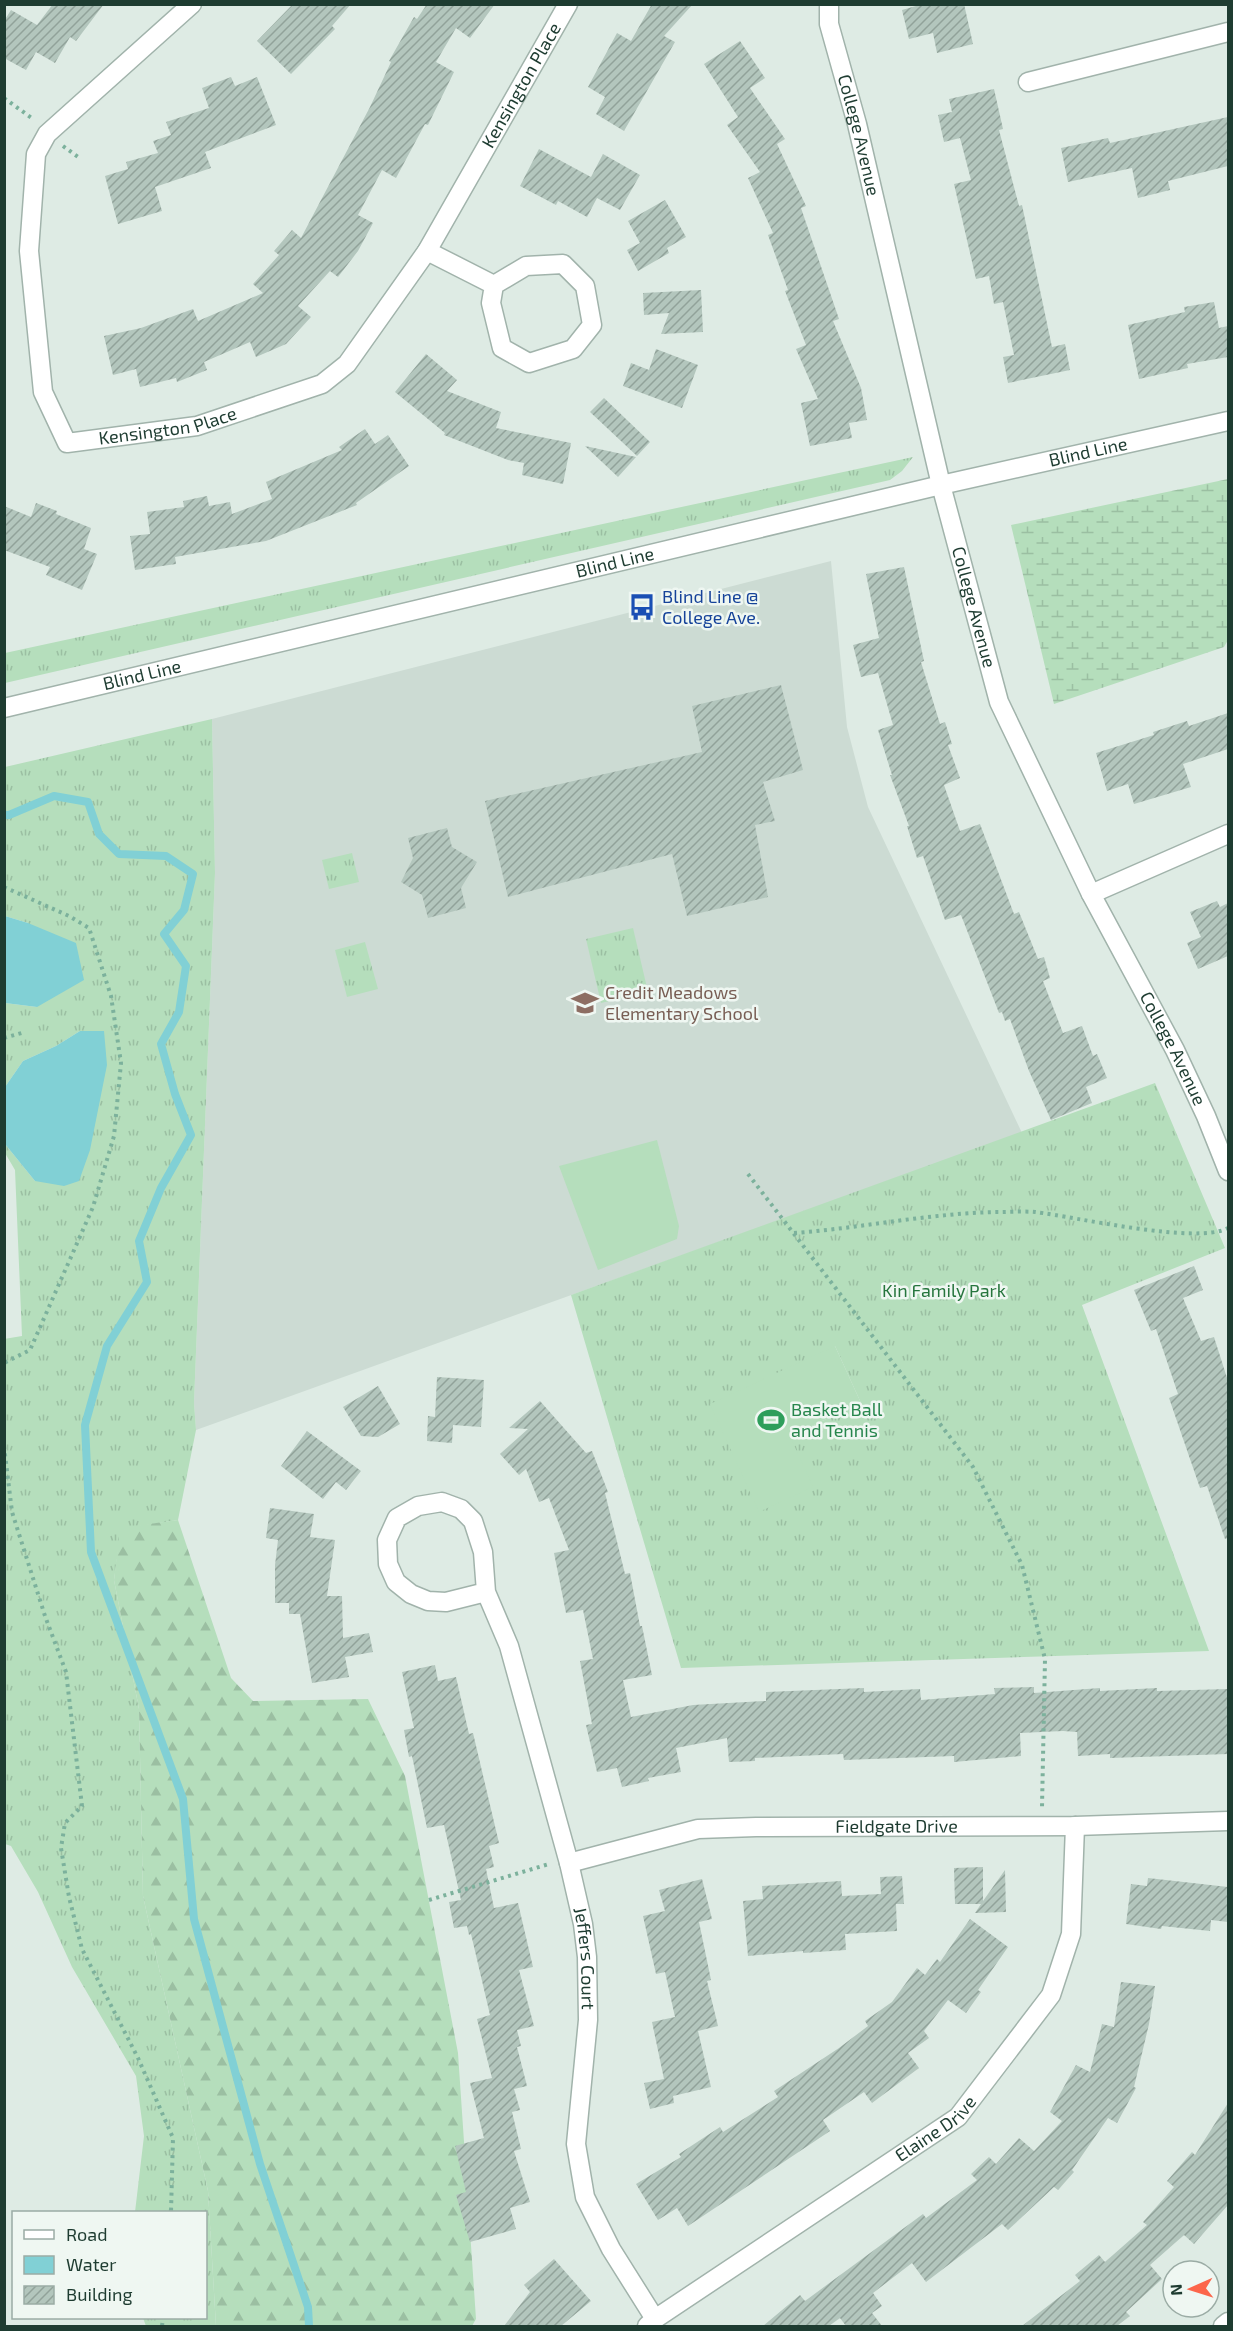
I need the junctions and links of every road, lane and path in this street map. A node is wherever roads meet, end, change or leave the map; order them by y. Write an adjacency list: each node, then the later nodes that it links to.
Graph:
1 (192, 4): 6 (street, Kensington Place)
2 (568, 4): 6 (street, Kensington Place)
3 (829, 4): 9 (street, College Avenue)
4 (1228, 32): 5 (street)
5 (1028, 82)
6 (427, 251): 7 (street)
7 (494, 285): 7 (street)
8 (1228, 421): 9 (street, Blind Line)
9 (941, 485): 10 (street, Blind Line); 13 (street, College Avenue)
10 (4, 708)
11 (1228, 834): 13 (street)
12 (4, 887): 20 (path)
13 (1091, 894): 16 (street, College Avenue)
14 (25, 1032): 15 (path)
15 (4, 1038)
16 (1228, 1171)
17 (747, 1174): 19 (path)
18 (1228, 1228): 19 (path)
19 (794, 1233): 24 (path)
20 (4, 1363)
21 (4, 1446): 28 (path)
22 (486, 1592): 22 (street, Jeffers Court); 26 (street, Jeffers Court)
23 (1228, 1821): 25 (street, Fieldgate Drive)
24 (1041, 1826): 25 (street, Fieldgate Drive); 26 (street, Fieldgate Drive)
25 (1075, 1826): 30 (street, Elaine Drive)
26 (569, 1861): 27 (path); 30 (street, Jeffers Court)
27 (429, 1900)
28 (171, 2211)
29 (1228, 2322): 31 (street)
30 (651, 2323)
31 (1223, 2326)

